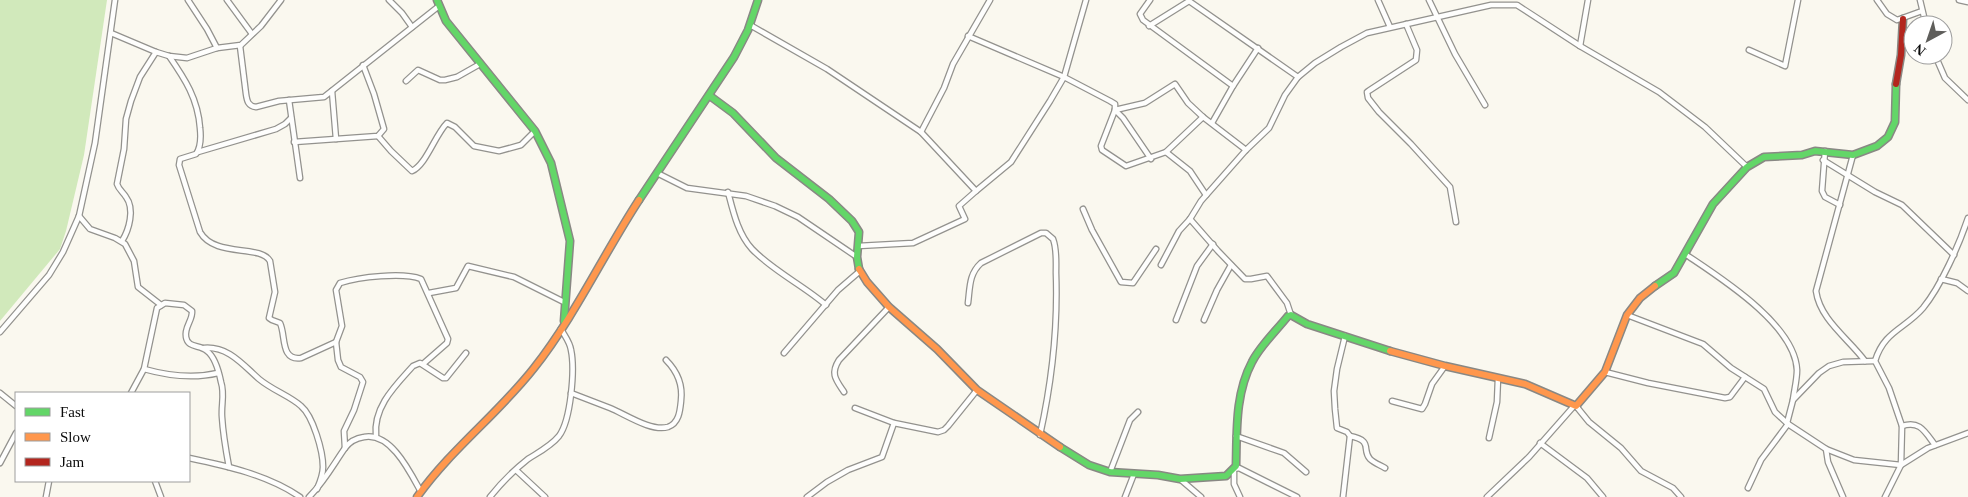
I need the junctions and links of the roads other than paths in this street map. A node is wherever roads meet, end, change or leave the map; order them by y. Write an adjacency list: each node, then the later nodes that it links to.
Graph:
1 (115, 0): 31 (street)
2 (188, 0): 36 (street)
3 (227, 0): 32 (street)
4 (281, 0): 32 (street)
5 (389, 0): 29 (street)
6 (758, 0): 27 (street)
7 (990, 0): 33 (street)
8 (1086, 0): 44 (street)
9 (1150, 0): 28 (street)
10 (1378, 0): 30 (street)
11 (1429, 0): 24 (street)
12 (1508, 0): 20 (street)
13 (1588, 0): 35 (street)
14 (1798, 0): 38 (street)
15 (1877, 0): 25 (street)
16 (1920, 0): 21 (street)
17 (1959, 0): 18 (street)
18 (1968, 2)
19 (438, 3): 29 (street); 41 (street)
20 (1503, 4): 24 (street); 35 (street)
21 (1922, 11): 22 (street); 23 (street)
22 (1912, 15)
23 (1923, 15)
24 (1436, 17): 26 (street); 52 (street)
25 (1903, 19): 66 (street)
26 (1406, 24): 30 (street); 81 (street)
27 (750, 25): 49 (street); 58 (street)
28 (1149, 26): 37 (street); 47 (street)
29 (412, 27): 42 (street)
30 (1390, 27): 45 (street)
31 (111, 33): 39 (street); 78 (street)
32 (252, 34): 34 (street)
33 (968, 36): 44 (street); 58 (street)
34 (240, 46): 36 (street); 50 (street)
35 (1580, 46): 69 (street)
36 (217, 48): 40 (street)
37 (1258, 48): 45 (street); 47 (street)
38 (1749, 50)
39 (156, 52): 40 (street); 83 (street)
40 (169, 56): 64 (street)
41 (480, 64): 46 (street); 57 (street)
42 (363, 65): 48 (street); 59 (street)
43 (1939, 65): 51 (street)
44 (1064, 76): 53 (street); 73 (street)
45 (1298, 77): 62 (street)
46 (406, 81)
47 (1233, 86): 56 (street)
48 (332, 91): 50 (street); 60 (street)
49 (710, 96): 70 (street); 85 (street)
50 (289, 100): 55 (street)
51 (1968, 100)
52 (1485, 105)
53 (1115, 110): 54 (street); 67 (street); 67 (street)
54 (1203, 117): 56 (street); 65 (street)
55 (291, 118): 61 (street); 64 (street)
56 (1212, 123): 62 (street)
57 (535, 131): 59 (street); 96 (street)
58 (921, 132): 73 (street)
59 (378, 136): 60 (street)
60 (336, 139): 61 (street)
61 (294, 142): 72 (street)
62 (1246, 150): 75 (street)
63 (1825, 151): 66 (street); 68 (street); 69 (street)
64 (198, 152): 108 (street)
65 (1166, 152): 67 (street); 75 (street)
66 (1853, 155): 71 (street)
67 (1151, 159)
68 (1823, 160): 71 (street); 76 (street)
69 (1748, 167): 87 (street)
70 (657, 173): 74 (street); 105 (street)
71 (1847, 175): 76 (street); 88 (street)
72 (300, 178)
73 (976, 190): 85 (street)
74 (728, 192): 89 (street); 99 (street)
75 (1206, 195): 80 (street)
76 (1840, 206): 113 (street)
77 (1083, 209): 86 (street)
78 (79, 216): 83 (street); 106 (street)
79 (1968, 218): 82 (street)
80 (1190, 219): 84 (street); 90 (street)
81 (1456, 222)
82 (1966, 235): 88 (street)
83 (122, 241): 98 (street)
84 (1213, 244): 91 (street); 103 (street)
85 (858, 246): 89 (street)
86 (1156, 249)
87 (1685, 254): 102 (street); 127 (street)
88 (1954, 255): 93 (street)
89 (857, 257): 92 (street)
90 (1161, 265)
91 (1231, 265): 101 (street); 104 (street)
92 (860, 271): 99 (street); 100 (street)
93 (1941, 279): 94 (street); 114 (street)
94 (1968, 291)
95 (429, 293): 96 (street); 108 (street); 115 (street)
96 (564, 302): 105 (street)
97 (968, 303): 140 (street)
98 (161, 305): 109 (street); 117 (street)
99 (826, 305): 111 (street)
100 (890, 307): 122 (street); 124 (street)
101 (1291, 315): 107 (street); 142 (street)
102 (1627, 316): 118 (street); 120 (street)
103 (1176, 320)
104 (1204, 320)
105 (562, 326): 126 (street); 164 (street)
106 (0, 332)
107 (1346, 336): 116 (street); 143 (street)
108 (336, 342): 147 (street)
109 (204, 348): 119 (street); 163 (street)
110 (466, 353): 115 (street)
111 (784, 353)
112 (666, 360): 133 (street)
113 (1865, 361): 114 (street); 127 (street)
114 (1875, 361): 136 (street)
115 (423, 364): 141 (street)
116 (1445, 366): 121 (street); 128 (street)
117 (144, 369): 119 (street); 123 (street)
118 (1605, 372): 120 (street); 130 (street)
119 (218, 373): 152 (street)
120 (1745, 377): 135 (street)
121 (1498, 378): 130 (street); 144 (street)
122 (977, 390): 134 (street); 140 (street)
123 (132, 392)
124 (844, 392)
125 (0, 393): 129 (street)
126 (571, 393): 133 (street); 155 (street)
127 (1793, 400): 135 (street)
128 (1392, 401)
129 (15, 405)
130 (1575, 406): 145 (street); 179 (street)
131 (855, 408): 134 (street)
132 (1138, 412): 156 (street)
133 (641, 423): 137 (street)
134 (894, 424): 171 (street)
135 (1787, 424): 148 (street); 162 (street)
136 (1902, 426): 146 (street); 151 (street)
137 (635, 427)
138 (1968, 432): 146 (street)
139 (15, 435): 150 (street)
140 (1040, 435): 156 (street)
141 (376, 436): 147 (street); 164 (street)
142 (1236, 436): 154 (street); 157 (street)
143 (1350, 436): 153 (street); 176 (street)
144 (1489, 438)
145 (1540, 443): 177 (street); 178 (street)
146 (1935, 445): 151 (street)
147 (345, 448): 163 (street)
148 (1826, 449): 151 (street); 180 (street)
149 (190, 458): 152 (street)
150 (0, 462)
151 (1901, 464): 181 (street)
152 (229, 467): 167 (street)
153 (1385, 468)
154 (1234, 469): 159 (street); 174 (street); 175 (street)
155 (516, 470): 169 (street); 170 (street)
156 (1110, 472): 158 (street)
157 (1306, 472)
158 (1134, 474): 159 (street); 172 (street)
159 (1180, 479): 173 (street)
160 (49, 482): 165 (street)
161 (154, 482): 166 (street)
162 (1748, 488)
163 (317, 489): 168 (street)
164 (419, 494)
165 (46, 497)
166 (161, 497)
167 (300, 497)
168 (309, 497)
169 (490, 497)
170 (545, 497)
171 (807, 497)
172 (1125, 497)
173 (1201, 497)
174 (1240, 497)
175 (1298, 497)
176 (1343, 497)
177 (1487, 497)
178 (1603, 497)
179 (1681, 497)
180 (1843, 497)
181 (1885, 497)

